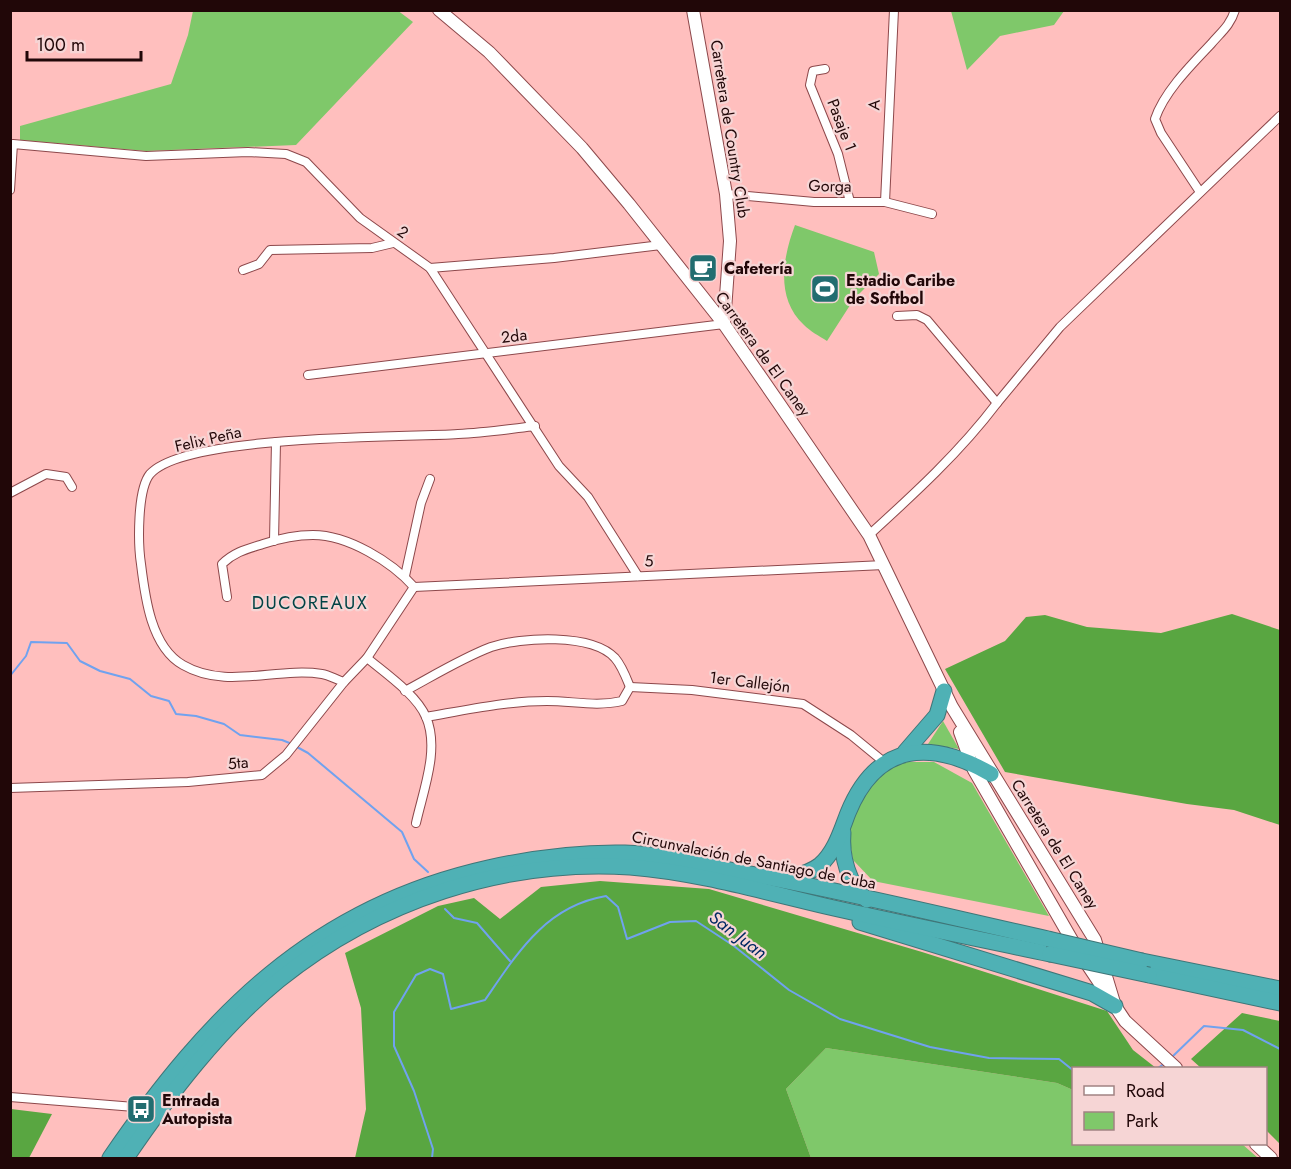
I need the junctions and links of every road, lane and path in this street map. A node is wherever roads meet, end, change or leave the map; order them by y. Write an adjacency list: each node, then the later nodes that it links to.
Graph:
1 (439, 10): 14 (main road, Carretera de El Caney)
2 (693, 10): 9 (main road, Carretera de Country Club)
3 (894, 10): 11 (street, A)
4 (1235, 10): 8 (street)
5 (825, 69): 10 (street, Pasaje 1)
6 (1281, 116): 8 (street)
7 (10, 190): 13 (street, 2)
8 (1200, 192): 21 (street)
9 (726, 194): 10 (street, Gorga); 18 (main road, Carretera de Country Club)
10 (850, 202): 11 (street, Gorga)
11 (885, 202): 12 (street, Gorga)
12 (932, 214)
13 (393, 243): 15 (street, 2); 16 (street)
14 (661, 244): 15 (street); 18 (main road, Carretera de El Caney)
15 (430, 268): 19 (street, 2)
16 (243, 270)
17 (897, 316): 21 (street)
18 (724, 324): 19 (street, 2da); 27 (main road, Carretera de El Caney)
19 (487, 355): 20 (street, 2da); 22 (street, 2)
20 (308, 375)
21 (998, 403): 27 (street)
22 (536, 426): 23 (street, Felix Peña); 31 (street, 2)
23 (276, 442): 28 (street); 35 (street, Felix Peña)
24 (430, 479): 30 (street)
25 (72, 487): 26 (street)
26 (10, 492)
27 (869, 535): 29 (main road, Carretera de El Caney)
28 (274, 541): 30 (street); 33 (street)
29 (884, 565): 31 (street, 5); 38 (main road, Carretera de El Caney)
30 (405, 576): 32 (street)
31 (638, 576): 32 (street, 5)
32 (414, 587): 34 (street, 5ta)
33 (227, 597)
34 (366, 658): 35 (street, 5ta); 37 (street)
35 (344, 682): 45 (street, 5ta)
36 (630, 687): 37 (street); 40 (street); 42 (street, 1er Callejón)
37 (405, 691): 40 (street)
38 (944, 691): 39 (main road, Carretera de El Caney); 41 (highway)
39 (952, 706): 43 (main road, Carretera de El Caney); 44 (main road, Carretera de El Caney)
40 (426, 717): 46 (street)
41 (905, 752): 42 (highway); 43 (highway)
42 (884, 762): 47 (highway)
43 (972, 766): 44 (highway); 57 (main road, Carretera de El Caney)
44 (991, 774): 57 (main road, Carretera de El Caney)
45 (10, 788)
46 (416, 823)
47 (843, 829): 48 (highway); 49 (highway)
48 (783, 880): 50 (highway, Circunvalación de Santiago de Cuba); 60 (highway, Circunvalación de Santiago de Cuba)
49 (852, 881): 50 (highway); 51 (highway)
50 (864, 898): 51 (highway, Circunvalación de Santiago de Cuba); 53 (highway)
51 (884, 902): 54 (highway, Circunvalación de Santiago de Cuba)
52 (827, 906): 53 (highway, Circunvalación de Santiago de Cuba); 57 (highway); 60 (highway, Circunvalación de Santiago de Cuba)
53 (898, 922): 54 (highway, Circunvalación de Santiago de Cuba)
54 (1049, 946): 55 (highway, Circunvalación de Santiago de Cuba, bridge); 56 (highway, Circunvalación de Santiago de Cuba, bridge)
55 (1281, 989)
56 (1281, 1003)
57 (1115, 1006): 58 (main road, Carretera de El Caney)
58 (1175, 1067)
59 (10, 1097): 60 (street)
60 (150, 1112): 62 (highway, Circunvalación de Santiago de Cuba); 63 (highway, Circunvalación de Santiago de Cuba)
61 (1258, 1145): 64 (main road)
62 (110, 1158)
63 (126, 1158)
64 (1271, 1158)

